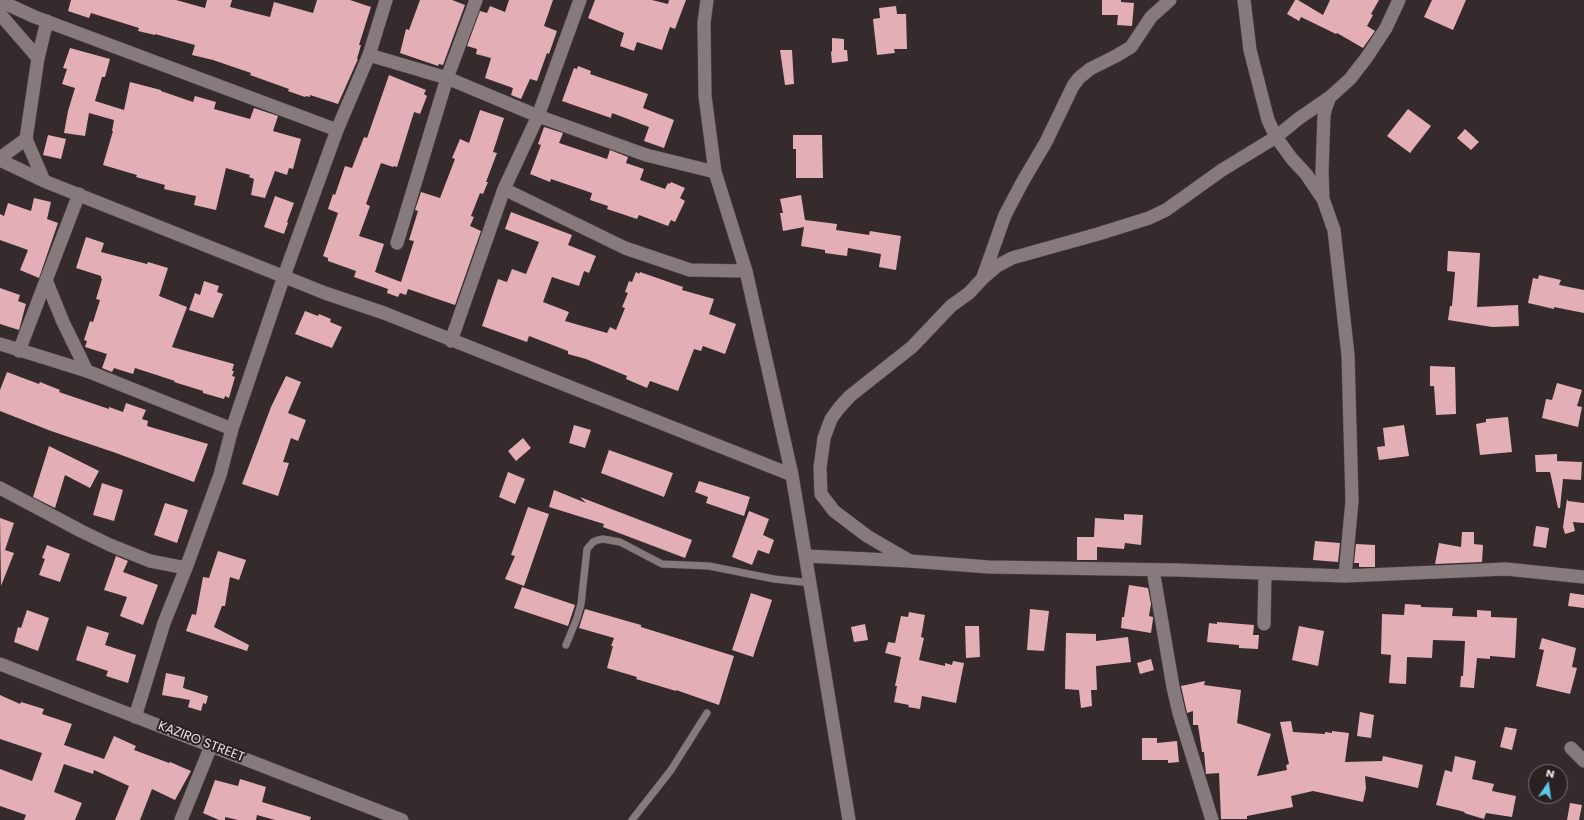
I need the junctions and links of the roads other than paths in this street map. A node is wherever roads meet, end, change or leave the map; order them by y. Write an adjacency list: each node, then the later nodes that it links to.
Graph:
1 (0, 0): 10 (street)
2 (386, 0): 11 (street)
3 (476, 0): 13 (street)
4 (580, 0): 15 (street)
5 (707, 0): 20 (street)
6 (1170, 0): 28 (street)
7 (1244, 0): 17 (street)
8 (1399, 0): 14 (street)
9 (0, 14): 12 (street)
10 (47, 21): 12 (street); 16 (street)
11 (369, 55): 13 (street); 16 (street)
12 (38, 58): 18 (street)
13 (447, 78): 15 (street); 25 (street)
14 (1330, 97): 17 (street); 24 (street)
15 (538, 116): 20 (street); 22 (street)
16 (337, 130): 27 (street)
17 (1276, 137): 24 (street); 28 (street)
18 (26, 139): 19 (street); 21 (street)
19 (0, 159): 21 (street)
20 (715, 172): 26 (street)
21 (44, 181): 23 (street)
22 (504, 189): 26 (street); 30 (street)
23 (79, 194): 27 (street); 29 (street)
24 (1323, 199): 42 (street)
25 (397, 243)
26 (746, 271): 35 (street)
27 (284, 276): 30 (street); 34 (street)
28 (983, 278): 38 (street)
29 (46, 280): 32 (street); 33 (street)
30 (451, 341): 35 (street)
31 (0, 344): 32 (street)
32 (19, 351): 33 (street)
33 (87, 371): 34 (street)
34 (232, 429): 39 (street)
35 (792, 475): 37 (street)
36 (0, 488): 39 (street)
37 (806, 556): 38 (street); 44 (street)
38 (910, 561): 40 (street)
39 (186, 568): 49 (street)
40 (1153, 570): 41 (street); 57 (street)
41 (1265, 573): 42 (street); 45 (street)
42 (1345, 576): 43 (street)
43 (1584, 577)
44 (811, 583): 46 (lane); 56 (street)
45 (1264, 624)
46 (566, 645)
47 (0, 664): 49 (street, KAZIRO STREET)
48 (707, 713): 55 (lane)
49 (135, 717): 50 (street, KAZIRO STREET)
50 (211, 746): 53 (street); 54 (street, KAZIRO STREET)
51 (1571, 748): 52 (street)
52 (1584, 761)
53 (181, 820)
54 (402, 820)
55 (632, 820)
56 (849, 820)
57 (1212, 820)

